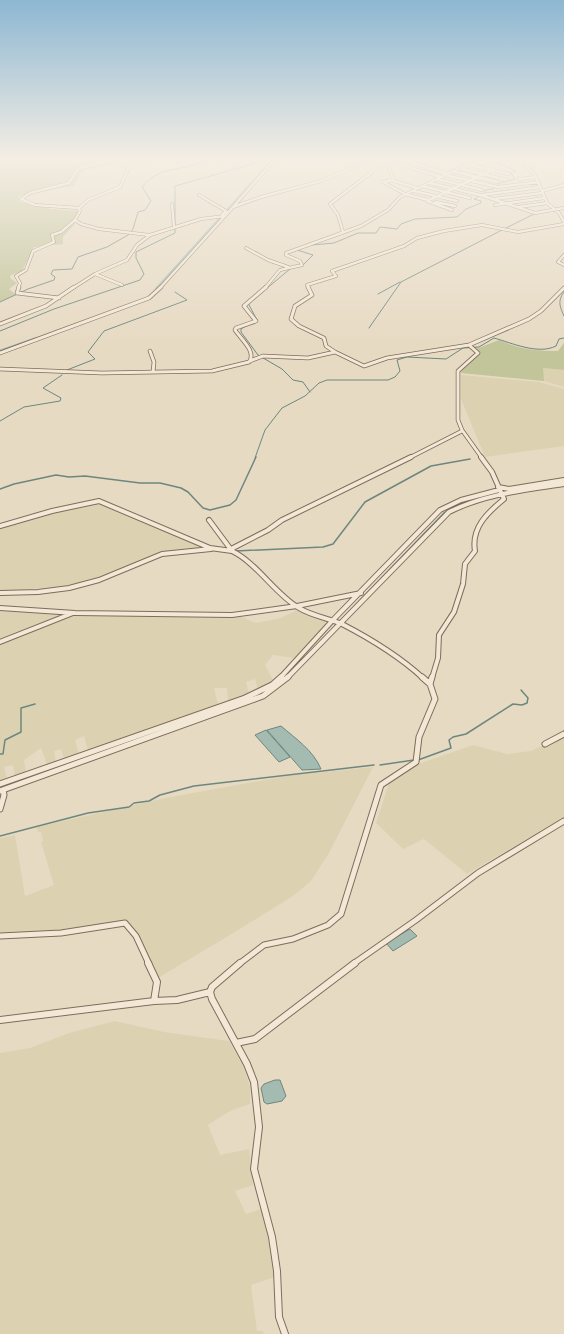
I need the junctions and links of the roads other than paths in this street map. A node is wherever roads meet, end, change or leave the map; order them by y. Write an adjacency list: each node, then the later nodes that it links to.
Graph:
1 (174, 219): 8 (street)
2 (209, 219): 8 (street)
3 (220, 219): 23 (street)
4 (339, 219): 9 (street)
5 (372, 219): 9 (street)
6 (75, 220): 10 (street); 18 (street)
7 (564, 222): 22 (street)
8 (175, 227): 10 (street)
9 (343, 232): 14 (street)
10 (149, 235): 15 (street)
11 (246, 248): 14 (street)
12 (564, 255): 13 (street)
13 (564, 265)
14 (290, 267): 24 (street)
15 (95, 274): 16 (street); 18 (street)
16 (122, 285)
17 (564, 288): 20 (street)
18 (59, 298): 19 (street)
19 (0, 324)
20 (470, 346): 22 (street); 27 (street)
21 (150, 351): 26 (street)
22 (335, 352): 24 (street)
23 (0, 353)
24 (249, 362): 26 (street)
25 (0, 369): 26 (street)
26 (153, 372)
27 (462, 431): 30 (street); 34 (street)
28 (564, 480): 30 (street)
29 (564, 484): 30 (street)
30 (500, 492): 36 (street); 41 (street); 43 (street)
31 (209, 520): 34 (street)
32 (0, 526): 33 (street)
33 (212, 549): 34 (street); 35 (street)
34 (232, 551): 37 (street)
35 (0, 593)
36 (361, 593): 37 (street); 40 (street)
37 (297, 606): 39 (street); 40 (street)
38 (0, 608): 39 (street)
39 (75, 613): 42 (street)
40 (333, 622): 41 (street); 46 (street)
41 (341, 624): 43 (street); 47 (street)
42 (0, 642)
43 (430, 684): 51 (street)
44 (564, 734): 45 (street)
45 (545, 744)
46 (0, 784)
47 (2, 790): 48 (street)
48 (0, 809)
49 (564, 821): 54 (street)
50 (0, 936): 52 (street)
51 (210, 992): 52 (street); 54 (street)
52 (154, 1001): 53 (street)
53 (0, 1020)
54 (236, 1043): 55 (street)
55 (285, 1334)

